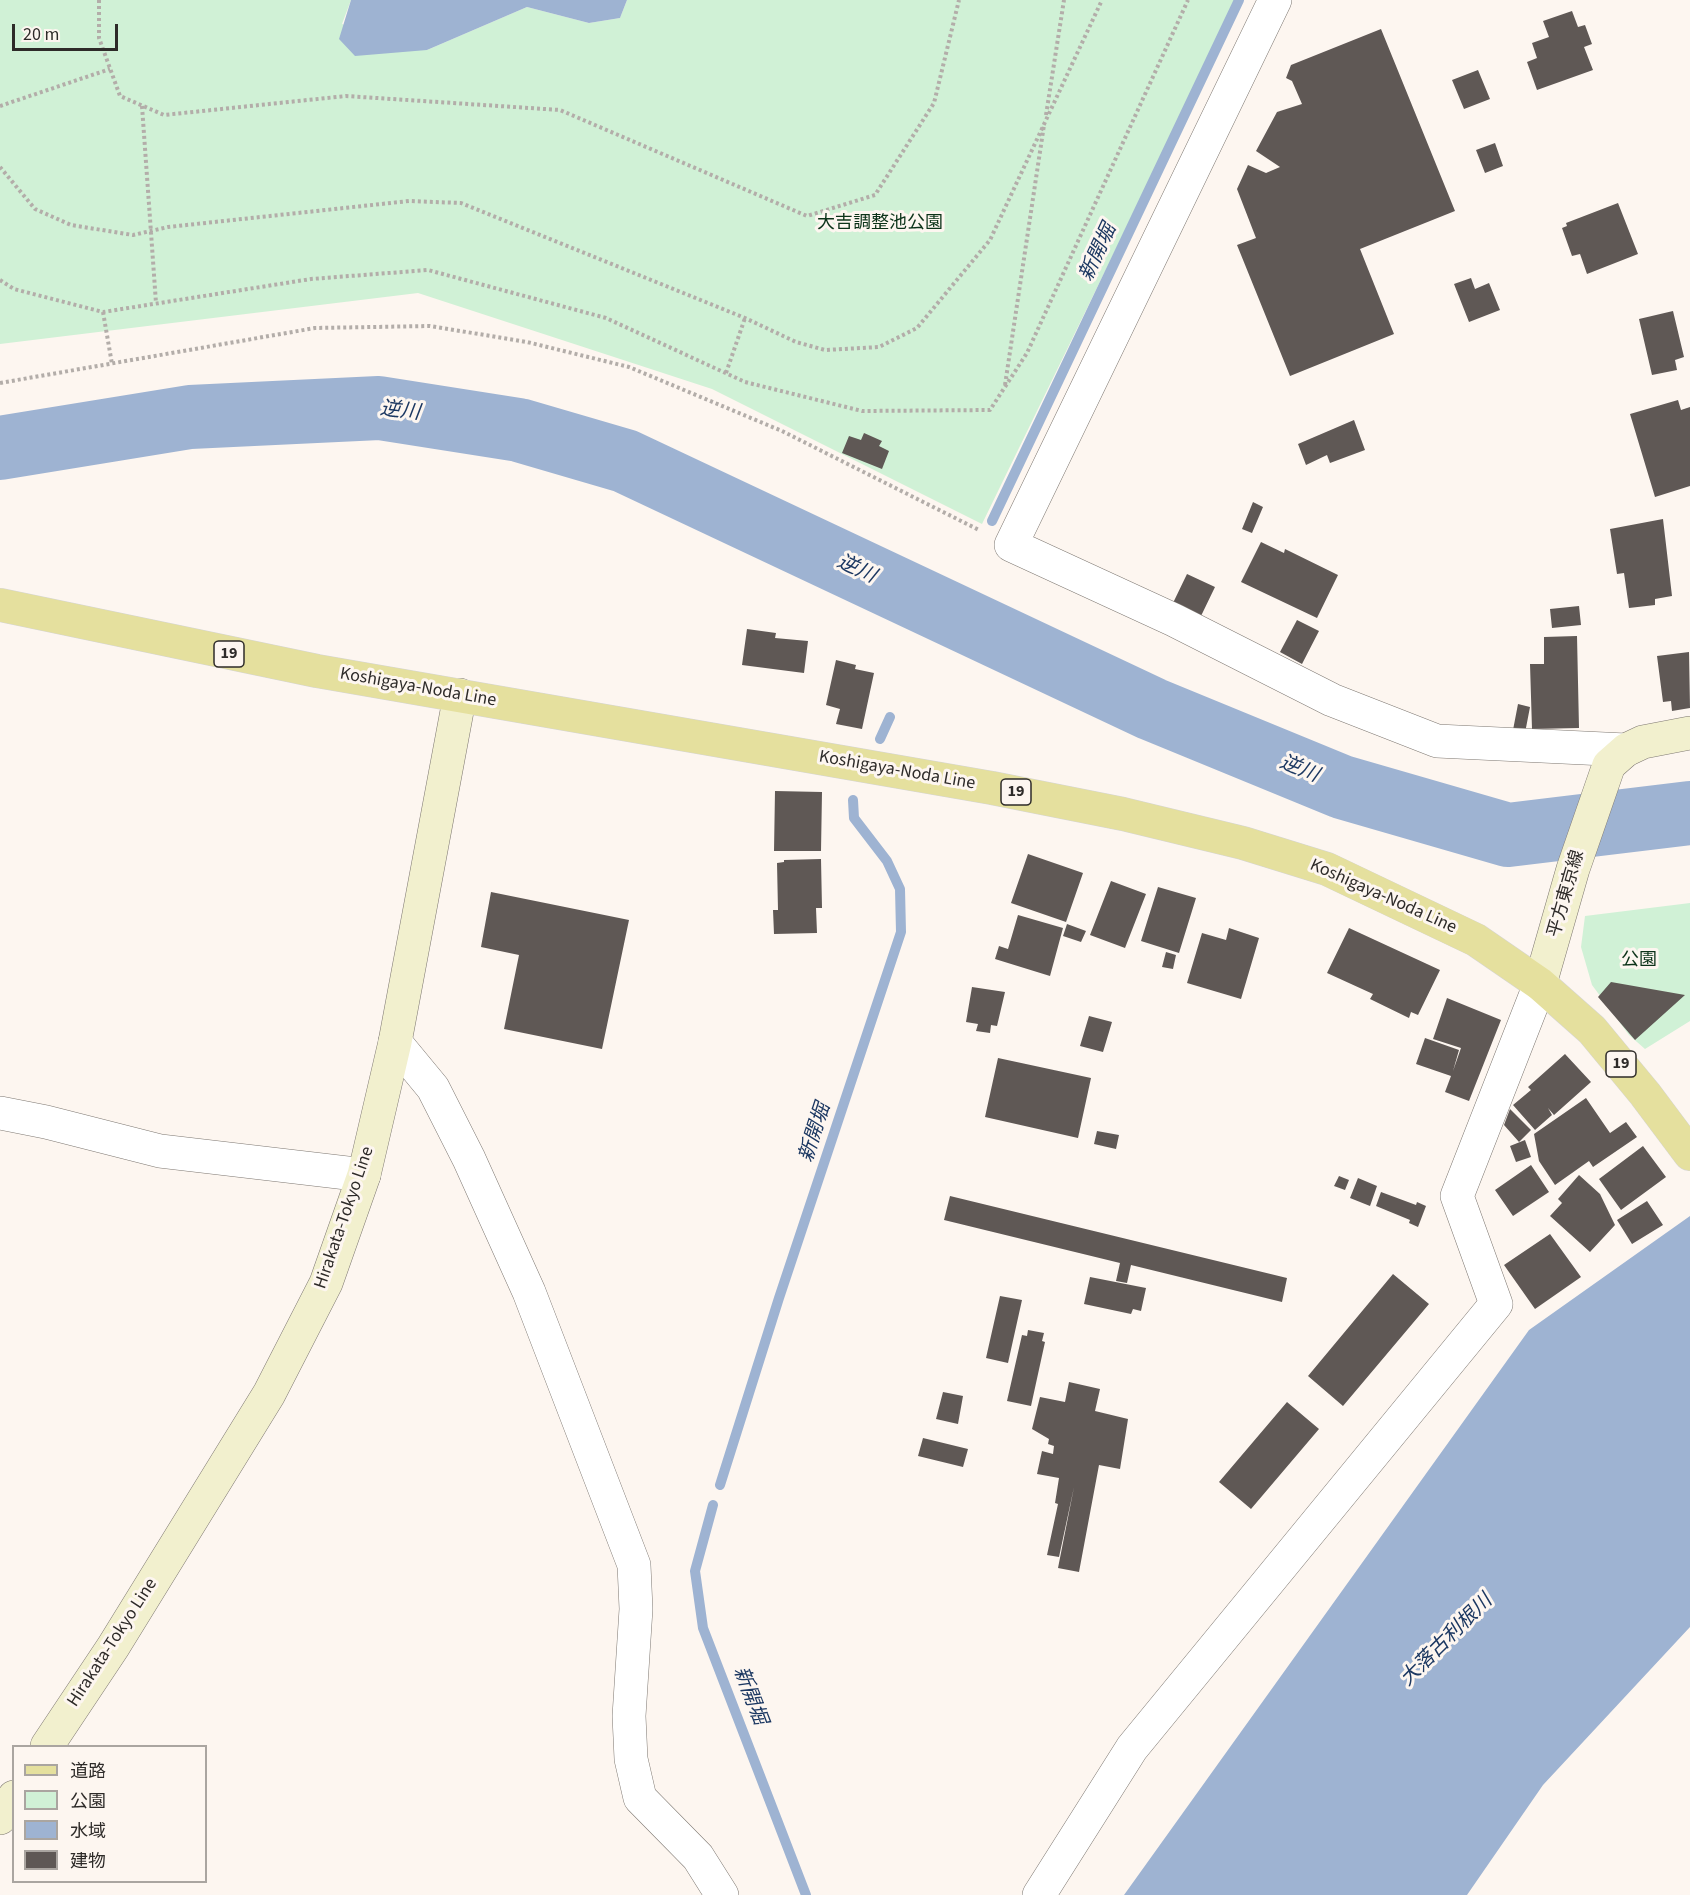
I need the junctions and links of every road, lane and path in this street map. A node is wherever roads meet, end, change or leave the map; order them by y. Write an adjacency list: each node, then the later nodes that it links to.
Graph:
1 (99, 0): 7 (path)
2 (959, 0): 9 (path)
3 (1064, 0): 10 (path)
4 (1102, 0): 10 (path)
5 (1188, 0): 20 (path)
6 (1275, 0): 21 (street)
7 (110, 69): 8 (path); 9 (path)
8 (0, 106)
9 (142, 106): 12 (path)
10 (1045, 121): 16 (path); 20 (path)
11 (0, 167): 12 (path)
12 (151, 231): 14 (path); 16 (path)
13 (0, 280): 15 (path)
14 (156, 303): 15 (path); 18 (path)
15 (103, 312): 17 (path)
16 (745, 318): 18 (path)
17 (112, 364): 19 (path); 21 (path)
18 (726, 373): 20 (path)
19 (0, 384)
20 (1005, 389)
21 (1011, 545): 25 (street)
22 (0, 605): 23 (main road, Koshigaya-Noda Line / 19)
23 (460, 695): 26 (main road, Koshigaya-Noda Line / 19); 27 (main road, Hirakata-Tokyo Line)
24 (1690, 733): 25 (main road)
25 (1626, 750): 26 (main road, 平方東京線)
26 (1540, 984): 29 (main road, Koshigaya-Noda Line / 19); 35 (street)
27 (395, 1042): 30 (main road, Hirakata-Tokyo Line); 34 (street)
28 (0, 1113): 30 (street)
29 (1690, 1154)
30 (364, 1175): 31 (main road, Hirakata-Tokyo Line)
31 (48, 1745)
32 (12, 1800): 33 (main road)
33 (0, 1818)
34 (722, 1895)
35 (1039, 1895)

